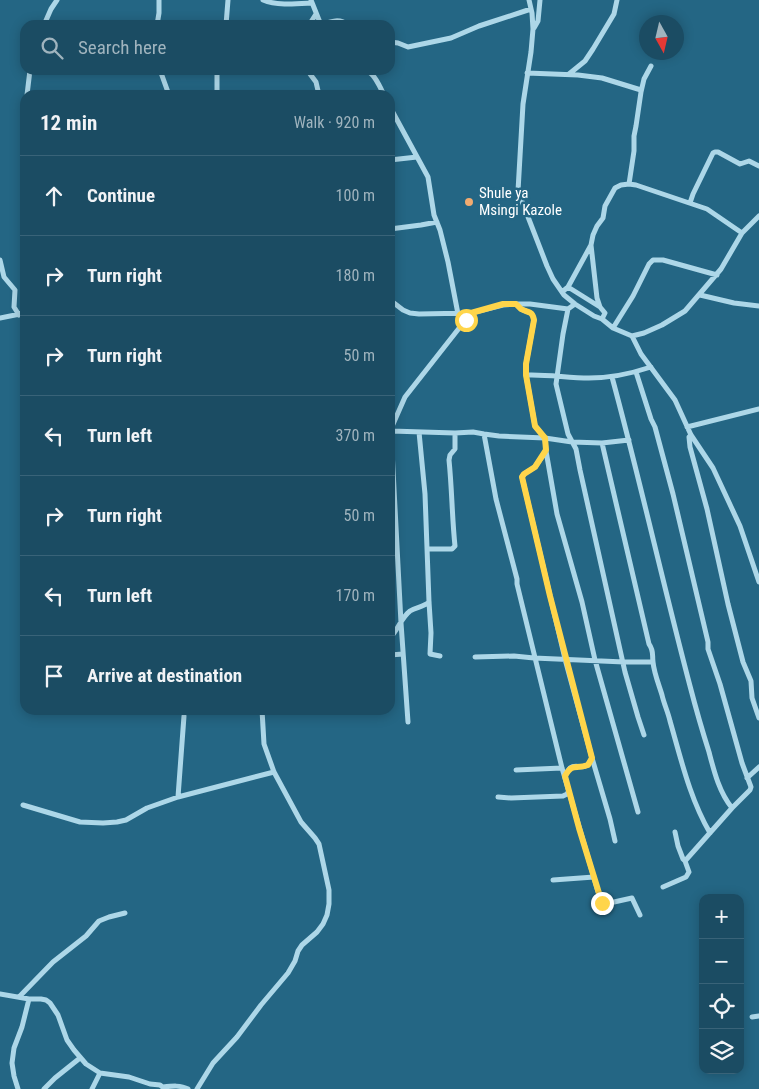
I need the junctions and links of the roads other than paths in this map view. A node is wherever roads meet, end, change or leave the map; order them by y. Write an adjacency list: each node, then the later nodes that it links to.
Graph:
1 (57, 0): 11 (street)
2 (159, 0): 12 (street)
3 (228, 0): 13 (street)
4 (262, 0): 8 (street)
5 (529, 0): 9 (street)
6 (540, 0): 16 (street)
7 (617, 0): 20 (street)
8 (311, 2): 10 (street)
9 (531, 9): 16 (street); 17 (street)
10 (316, 14): 14 (street); 15 (street)
11 (46, 20)
12 (158, 20)
13 (226, 20)
14 (312, 20)
15 (319, 20)
16 (533, 29): 19 (street)
17 (395, 43)
18 (651, 66): 31 (street)
19 (527, 73): 20 (street); 46 (street)
20 (569, 74): 31 (street)
21 (29, 75): 26 (street)
22 (162, 75): 27 (street)
23 (217, 75): 28 (street)
24 (311, 75): 29 (street)
25 (372, 75): 30 (street)
26 (28, 90)
27 (167, 90)
28 (217, 90)
29 (318, 90)
30 (381, 90)
31 (641, 90): 36 (street)
32 (395, 116): 33 (street)
33 (417, 157): 34 (street); 39 (street)
34 (395, 159)
35 (759, 166): 37 (street)
36 (629, 184): 37 (street); 42 (street)
37 (690, 203): 41 (street)
38 (759, 216): 41 (street)
39 (437, 222): 40 (street); 57 (street)
40 (395, 228)
41 (742, 233): 44 (street)
42 (591, 244): 45 (street); 52 (street)
43 (0, 260): 54 (street)
44 (717, 275): 47 (street); 60 (street)
45 (568, 287): 46 (street); 52 (street)
46 (562, 292): 50 (street)
47 (700, 295): 51 (street); 61 (street)
48 (395, 304): 57 (street)
49 (516, 304): 53 (street); 55 (street); 64 (street)
50 (575, 304): 53 (street); 59 (street)
51 (759, 306)
52 (600, 308): 59 (street)
53 (568, 309): 65 (street)
54 (20, 312)
55 (471, 313): 57 (street); 68 (street)
56 (20, 314): 58 (street)
57 (458, 314)
58 (0, 318)
59 (602, 319): 60 (street)
60 (613, 328): 61 (street)
61 (632, 336): 62 (street)
62 (651, 367): 63 (street); 69 (street)
63 (636, 372): 66 (street); 106 (street)
64 (526, 375): 65 (street); 75 (street)
65 (557, 375): 66 (street); 77 (street)
66 (612, 377): 76 (street)
67 (759, 409): 69 (street)
68 (395, 420)
69 (687, 427): 74 (street)
70 (395, 431): 71 (street)
71 (419, 432): 72 (street); 81 (street)
72 (455, 433): 73 (street); 81 (street)
73 (484, 434): 75 (street); 90 (street)
74 (691, 435): 82 (street); 97 (street)
75 (545, 438): 77 (street); 79 (street)
76 (629, 440): 78 (street); 111 (street)
77 (572, 442): 78 (street); 93 (street)
78 (602, 443): 94 (street)
79 (546, 450): 91 (street); 92 (street)
80 (395, 527): 84 (street)
81 (427, 549): 83 (street)
82 (759, 582)
83 (429, 602): 84 (street); 88 (street)
84 (400, 623): 85 (street); 86 (street)
85 (395, 630)
86 (403, 654): 87 (street); 98 (street)
87 (395, 655)
88 (440, 656)
89 (475, 657): 90 (street)
90 (534, 658): 91 (street); 102 (street)
91 (565, 659): 92 (street); 100 (street)
92 (594, 660): 93 (street); 112 (street)
93 (624, 662): 94 (street); 99 (street)
94 (653, 662): 114 (street)
95 (262, 715): 104 (street)
96 (184, 716): 108 (street)
97 (759, 718)
98 (408, 722)
99 (644, 735)
100 (592, 758): 105 (street); 115 (street)
101 (759, 767): 106 (street)
102 (562, 768): 103 (street); 105 (street)
103 (516, 770)
104 (274, 772): 108 (street); 134 (street)
105 (565, 776): 107 (street)
106 (747, 778): 111 (street)
107 (569, 791): 109 (street); 117 (street)
108 (178, 797): 110 (street)
109 (498, 797)
110 (23, 805)
111 (732, 808): 114 (street)
112 (638, 812)
113 (675, 832): 116 (street)
114 (710, 834): 116 (street)
115 (615, 841)
116 (686, 861): 119 (street)
117 (594, 877): 118 (street); 121 (street)
118 (553, 880)
119 (663, 887)
120 (125, 913): 123 (street)
121 (640, 915)
122 (0, 994): 123 (street)
123 (19, 997): 124 (street)
124 (29, 999): 127 (street); 130 (street)
125 (759, 1016): 126 (street)
126 (752, 1017)
127 (80, 1058): 128 (street); 131 (street)
128 (100, 1072): 129 (street); 132 (street)
129 (164, 1088): 133 (street)
130 (18, 1089)
131 (44, 1089)
132 (92, 1089)
133 (188, 1089)
134 (197, 1089)

